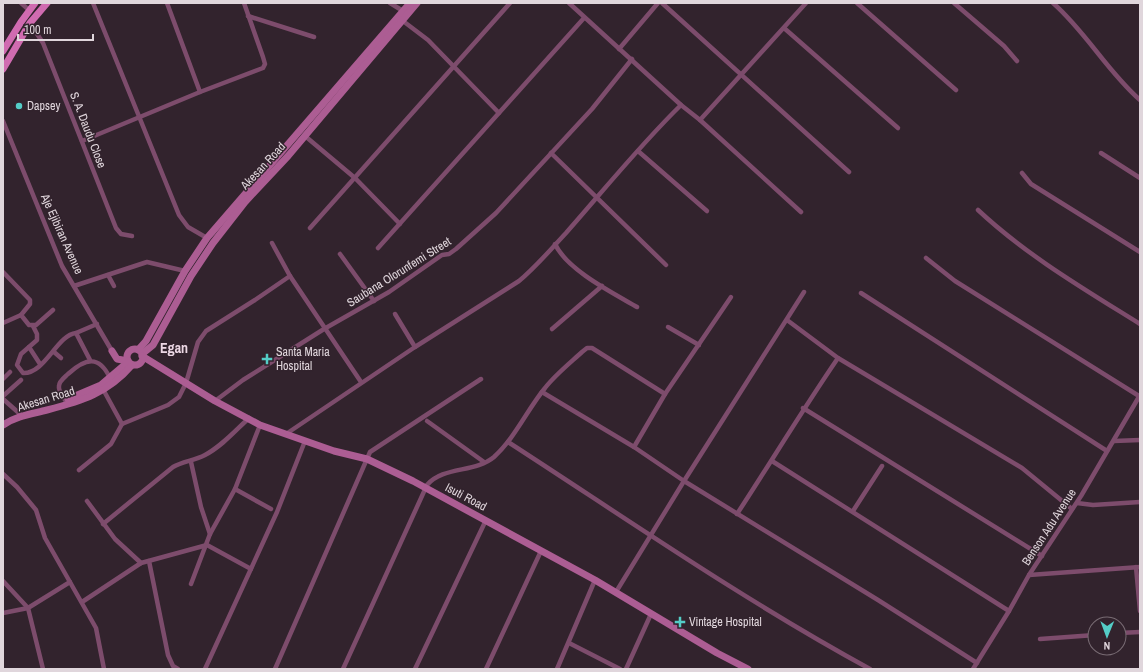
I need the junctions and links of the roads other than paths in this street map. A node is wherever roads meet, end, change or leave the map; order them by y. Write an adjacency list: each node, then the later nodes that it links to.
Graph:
1 (21, 3): 18 (street)
2 (35, 3): 18 (main road)
3 (47, 3): 23 (main road)
4 (93, 3): 38 (street)
5 (167, 3): 34 (street)
6 (244, 3): 20 (street)
7 (390, 3): 19 (street)
8 (410, 3): 19 (street, Akesan Road)
9 (417, 3): 22 (street, Akesan Road)
10 (510, 3): 30 (street)
11 (658, 3): 26 (street)
12 (662, 3): 32 (street)
13 (806, 3): 24 (street)
14 (857, 3): 33 (street)
15 (954, 3): 29 (street)
16 (1053, 3): 35 (street)
17 (571, 4): 21 (street)
18 (29, 10): 27 (main road)
19 (403, 11): 58 (street, Akesan Road)
20 (248, 16): 25 (street); 34 (street)
21 (584, 18): 26 (street); 37 (street)
22 (403, 21): 30 (street); 42 (street, Akesan Road)
23 (30, 23): 31 (main road); 43 (street, S. A. Daudu Close)
24 (784, 28): 32 (street); 41 (street)
25 (314, 37)
26 (619, 48): 28 (street)
27 (3, 51)
28 (632, 59): 36 (street); 45 (street, Saubana Olorunfemi Street)
29 (1017, 61)
30 (454, 65): 37 (street); 49 (street)
31 (3, 69)
32 (741, 75): 39 (street); 47 (street)
33 (956, 90)
34 (200, 92): 38 (street)
35 (1140, 100)
36 (681, 105): 39 (street); 44 (street)
37 (499, 113): 55 (street)
38 (139, 118): 43 (street); 58 (street)
39 (700, 120): 54 (street)
40 (3, 121): 70 (street, Aje Ejibiran Avenue)
41 (898, 128)
42 (305, 136): 49 (street); 91 (street, Akesan Road)
43 (82, 141): 57 (street, S. A. Daudu Close)
44 (638, 151): 51 (street); 53 (street)
45 (551, 153): 51 (street); 76 (street, Saubana Olorunfemi Street)
46 (1101, 153): 50 (street)
47 (849, 172)
48 (1022, 173): 62 (street)
49 (355, 178): 55 (street); 56 (street)
50 (1140, 178)
51 (597, 198): 60 (street); 65 (street)
52 (978, 210): 84 (street)
53 (707, 211)
54 (801, 212)
55 (400, 224): 61 (street)
56 (310, 228)
57 (132, 236)
58 (207, 238): 66 (street, Akesan Road)
59 (272, 243): 69 (street)
60 (555, 244): 72 (street); 94 (street)
61 (378, 248)
62 (1140, 252)
63 (340, 254): 76 (street)
64 (926, 258): 114 (street)
65 (666, 266)
66 (184, 271): 68 (street); 90 (street, Akesan Road)
67 (3, 272): 80 (street)
68 (108, 275): 70 (street); 71 (street)
69 (290, 276): 87 (street); 110 (street)
70 (74, 286): 83 (street, Aje Ejibiran Avenue)
71 (114, 286)
72 (602, 286): 77 (street); 88 (street)
73 (804, 292): 81 (street)
74 (860, 293): 133 (street)
75 (731, 297): 92 (street)
76 (374, 301): 87 (street, Saubana Olorunfemi Street)
77 (637, 308)
78 (53, 310): 85 (street)
79 (395, 314): 94 (street)
80 (21, 315): 82 (street); 85 (street)
81 (787, 320): 99 (street); 141 (street)
82 (3, 324)
83 (97, 324): 89 (street); 95 (street, Aje Ejibiran Avenue)
84 (1140, 324)
85 (33, 326): 93 (street)
86 (668, 327): 92 (street)
87 (324, 329): 109 (street); 118 (street, Saubana Olorunfemi Street)
88 (552, 330)
89 (76, 333): 96 (street); 100 (street)
90 (146, 341): 91 (street); 97 (street, Akesan Road)
91 (153, 345): 97 (street, Akesan Road)
92 (699, 345): 113 (street)
93 (29, 347): 102 (street); 102 (street)
94 (415, 347): 109 (street)
95 (112, 351): 101 (street)
96 (54, 352): 98 (street); 102 (street)
97 (141, 355): 101 (street); 101 (street); 110 (street, Isuti Road)
98 (61, 358)
99 (838, 358): 119 (street); 148 (street)
100 (90, 360): 105 (street); 117 (street)
101 (129, 361): 103 (street, Akesan Road)
102 (40, 364)
103 (123, 371): 105 (street, Akesan Road); 111 (street, Akesan Road)
104 (10, 372): 106 (street)
105 (110, 378): 117 (street, Akesan Road)
106 (3, 379)
107 (481, 379): 134 (street)
108 (21, 380): 115 (street)
109 (361, 382): 127 (street)
110 (186, 383): 118 (street, Isuti Road); 124 (street)
111 (104, 391): 124 (street); 125 (street, Akesan Road)
112 (542, 392): 113 (street); 131 (street); 132 (street)
113 (665, 394): 132 (street)
114 (1140, 395): 130 (street, Benson Adu Avenue)
115 (3, 396)
116 (3, 399): 120 (street)
117 (65, 400): 120 (street, Akesan Road)
118 (215, 401): 121 (street, Isuti Road)
119 (803, 408): 135 (street); 157 (street)
120 (20, 414): 123 (street, Akesan Road)
121 (249, 418): 126 (street, Isuti Road); 136 (street)
122 (427, 420): 137 (street)
123 (3, 421)
124 (122, 424): 139 (street)
125 (3, 425)
126 (260, 425): 127 (street, Isuti Road); 143 (street)
127 (286, 434): 129 (street, Isuti Road)
128 (1140, 440): 130 (street)
129 (305, 441): 134 (street, Isuti Road); 161 (street)
130 (1114, 441): 133 (street, Benson Adu Avenue)
131 (508, 442): 137 (street); 154 (street)
132 (634, 447): 141 (street)
133 (1107, 451): 146 (street, Benson Adu Avenue)
134 (367, 459): 142 (street, Isuti Road); 184 (street)
135 (772, 461): 149 (street); 150 (street)
136 (191, 462): 152 (street); 153 (street)
137 (484, 462): 142 (street)
138 (882, 466): 149 (street)
139 (79, 470)
140 (3, 474): 165 (street)
141 (684, 481): 150 (street); 154 (street)
142 (425, 488): 151 (street, Isuti Road); 185 (street)
143 (235, 489): 147 (street); 153 (street)
144 (87, 501): 152 (street)
145 (1140, 502): 146 (street)
146 (1077, 503): 148 (street, Benson Adu Avenue)
147 (272, 509)
148 (1072, 509): 157 (street, Benson Adu Avenue)
149 (853, 511): 170 (street)
150 (737, 514): 179 (street)
151 (486, 520): 156 (street, Isuti Road); 186 (street)
152 (103, 524): 159 (street)
153 (210, 534): 155 (street)
154 (652, 535): 167 (street); 192 (street)
155 (207, 545): 158 (street); 161 (street); 166 (street)
156 (541, 551): 163 (street, Isuti Road); 187 (street)
157 (1042, 556): 162 (street, Benson Adu Avenue)
158 (149, 561): 159 (street); 182 (street)
159 (141, 563): 168 (street)
160 (1138, 567): 162 (street); 171 (street)
161 (251, 569): 183 (street)
162 (1029, 575): 170 (street, Benson Adu Avenue)
163 (595, 580): 167 (street, Isuti Road); 178 (street)
164 (3, 581): 169 (street)
165 (70, 582): 168 (street); 169 (street)
166 (191, 584)
167 (616, 592): 173 (street, Isuti Road)
168 (82, 602): 181 (street)
169 (28, 608): 172 (street); 180 (street)
170 (1009, 611): 179 (street, Benson Adu Avenue)
171 (1140, 611)
172 (3, 613)
173 (651, 614): 190 (street); 191 (street, Isuti Road)
174 (1140, 632): 175 (street)
175 (1127, 633)
176 (1087, 636): 177 (street)
177 (1040, 639)
178 (569, 643): 188 (street); 189 (street)
179 (977, 662): 193 (street, Benson Adu Avenue)
180 (43, 669)
181 (104, 669)
182 (178, 669)
183 (205, 669)
184 (275, 669)
185 (343, 669)
186 (415, 669)
187 (486, 669)
188 (557, 669)
189 (620, 669)
190 (626, 669)
191 (748, 669)
192 (870, 669)
193 (973, 669)

